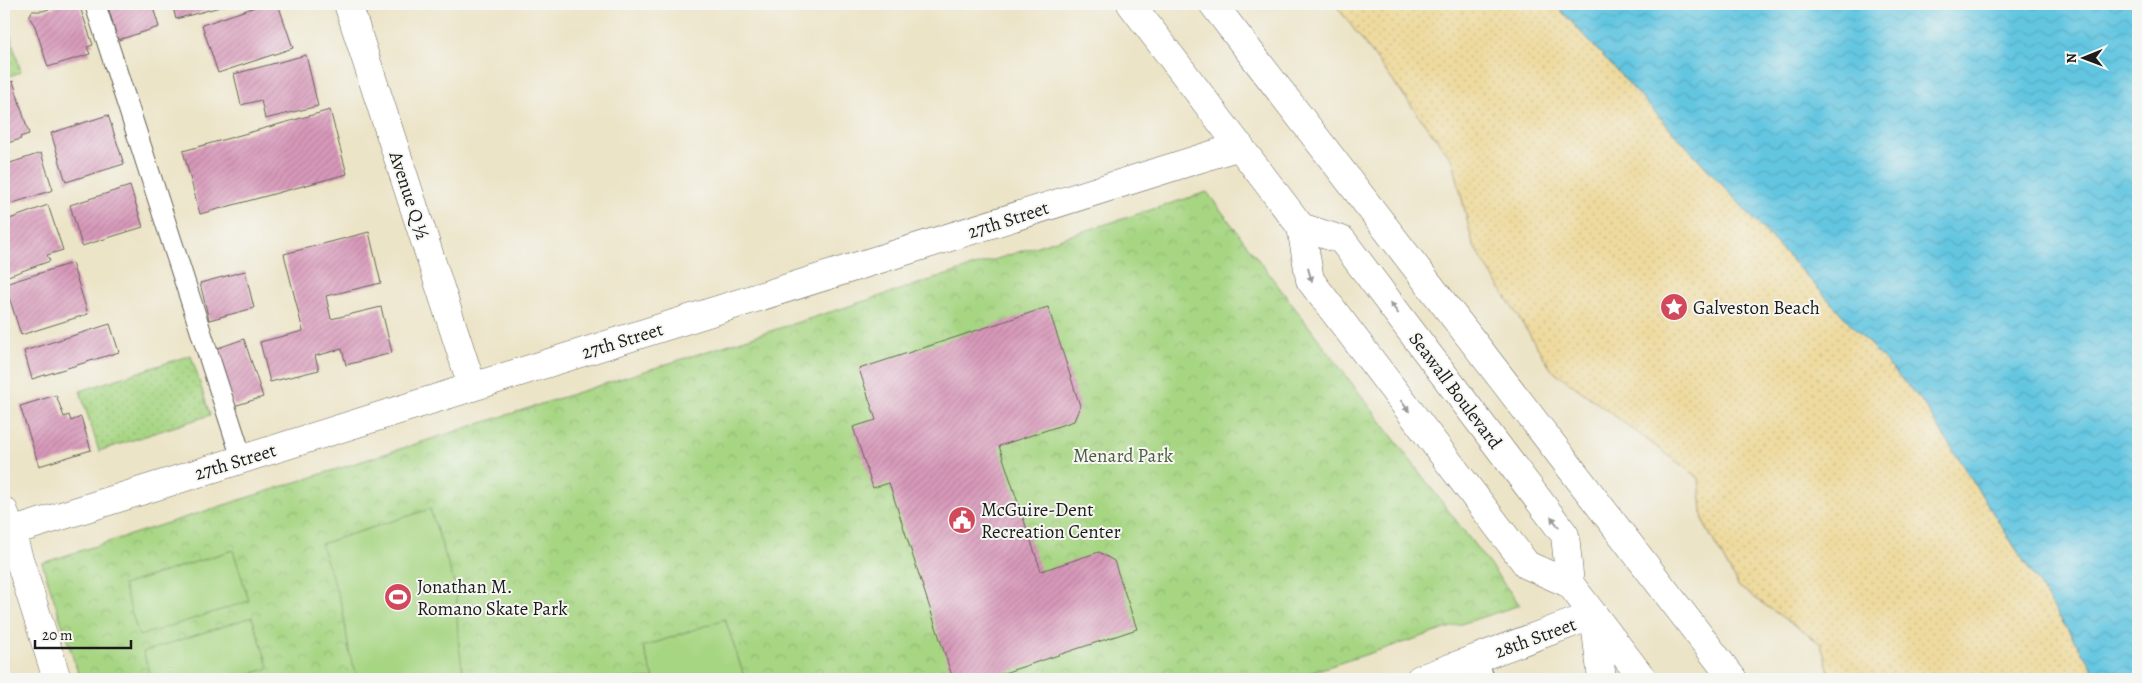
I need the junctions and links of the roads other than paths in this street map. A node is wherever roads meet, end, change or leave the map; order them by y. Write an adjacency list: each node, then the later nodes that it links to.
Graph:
1 (96, 4): 8 (lane)
2 (348, 4): 7 (street, Avenue Q ½)
3 (1131, 4): 5 (street)
4 (1213, 4): 17 (street)
5 (1240, 146): 6 (street); 7 (street, 27th Street)
6 (1301, 228): 10 (street, one-way to 10); 10 (street, Seawall Boulevard, one-way to 6)
7 (472, 386): 8 (street, 27th Street)
8 (242, 459): 9 (street, 27th Street)
9 (6, 525): 13 (street)
10 (1570, 584): 11 (street)
11 (1594, 615): 12 (street, 28th Street); 15 (street); 16 (street)
12 (1480, 669): 14 (street, 28th Street)
13 (57, 679)
14 (1420, 679)
15 (1602, 679)
16 (1643, 679)
17 (1733, 679)

